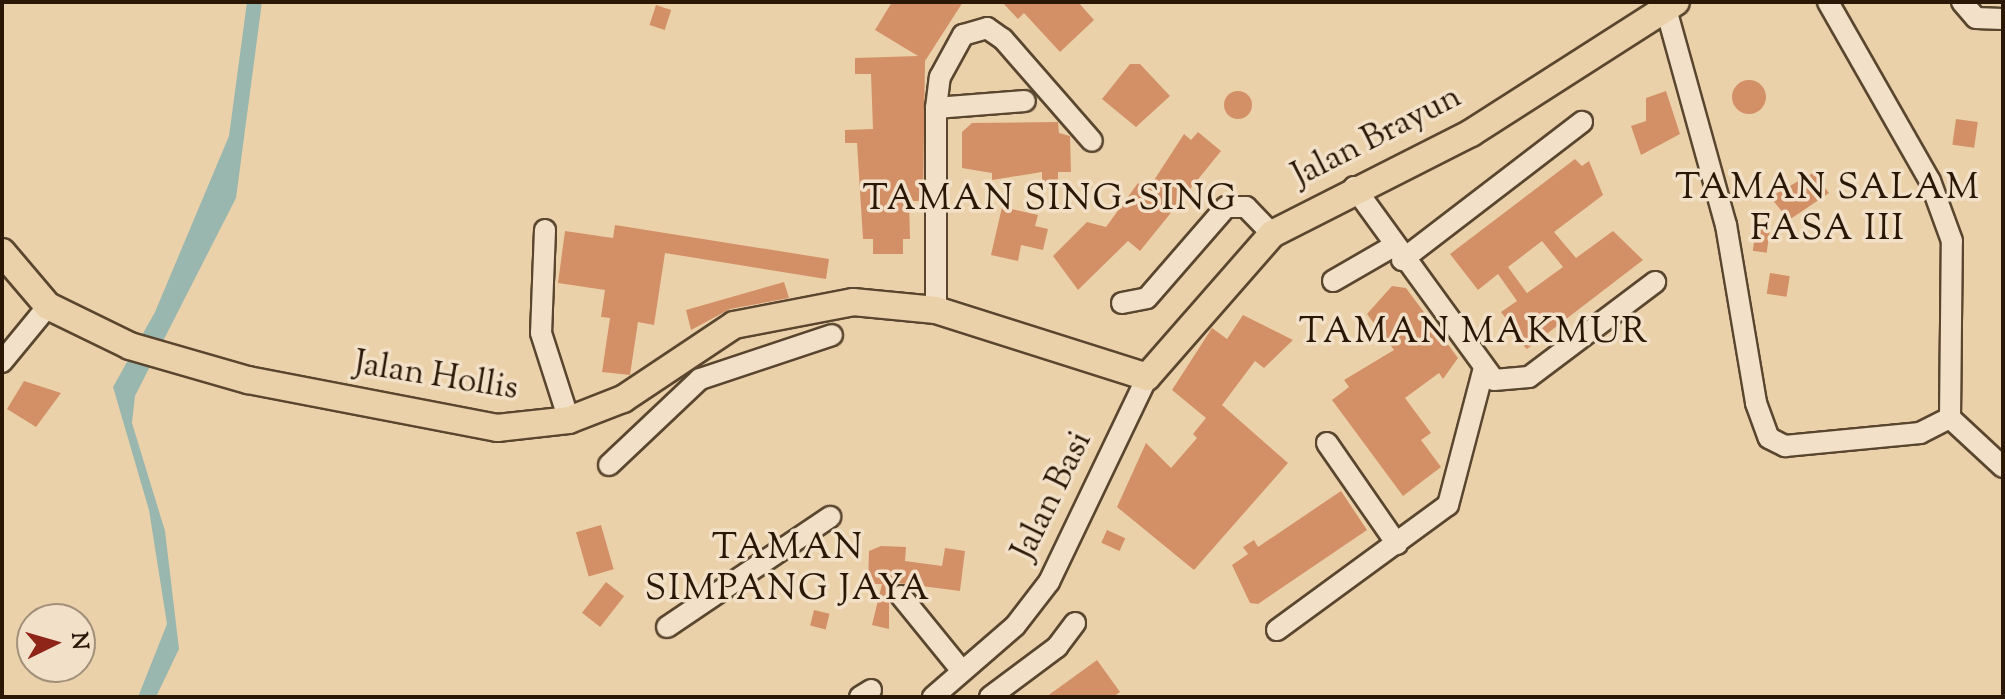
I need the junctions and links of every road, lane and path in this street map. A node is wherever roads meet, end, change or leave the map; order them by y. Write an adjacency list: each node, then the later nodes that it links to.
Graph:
1 (1828, 2): 23 (street)
2 (1962, 2): 4 (street)
3 (1671, 5): 9 (main road, Jalan Brayun); 23 (street)
4 (2003, 19)
5 (1025, 101): 6 (street)
6 (936, 108): 8 (street); 18 (street)
7 (1582, 122): 13 (street)
8 (1092, 141)
9 (1354, 187): 11 (main road, Jalan Brayun); 13 (street)
10 (545, 230): 24 (street)
11 (1272, 234): 16 (street); 22 (main road, Jalan Brayun)
12 (2, 252): 17 (main road, Jalan Hollis)
13 (1397, 254): 14 (street); 21 (street)
14 (1333, 281)
15 (1655, 282): 21 (street)
16 (1122, 303)
17 (48, 306): 20 (street); 24 (main road, Jalan Hollis)
18 (936, 310): 22 (main road, Jalan Hollis); 24 (main road, Jalan Hollis)
19 (832, 335): 26 (street)
20 (2, 362)
21 (1483, 372): 29 (street)
22 (1147, 377): 34 (street, Jalan Basi)
23 (1950, 418): 27 (street)
24 (569, 420)
25 (1327, 443): 29 (street)
26 (609, 465)
27 (2003, 467)
28 (830, 517): 32 (street)
29 (1397, 544): 33 (street)
30 (901, 596): 34 (street)
31 (1075, 623): 36 (street)
32 (667, 627)
33 (1277, 630)
34 (962, 671): 35 (street, Jalan Basi)
35 (933, 697)
36 (990, 697)

